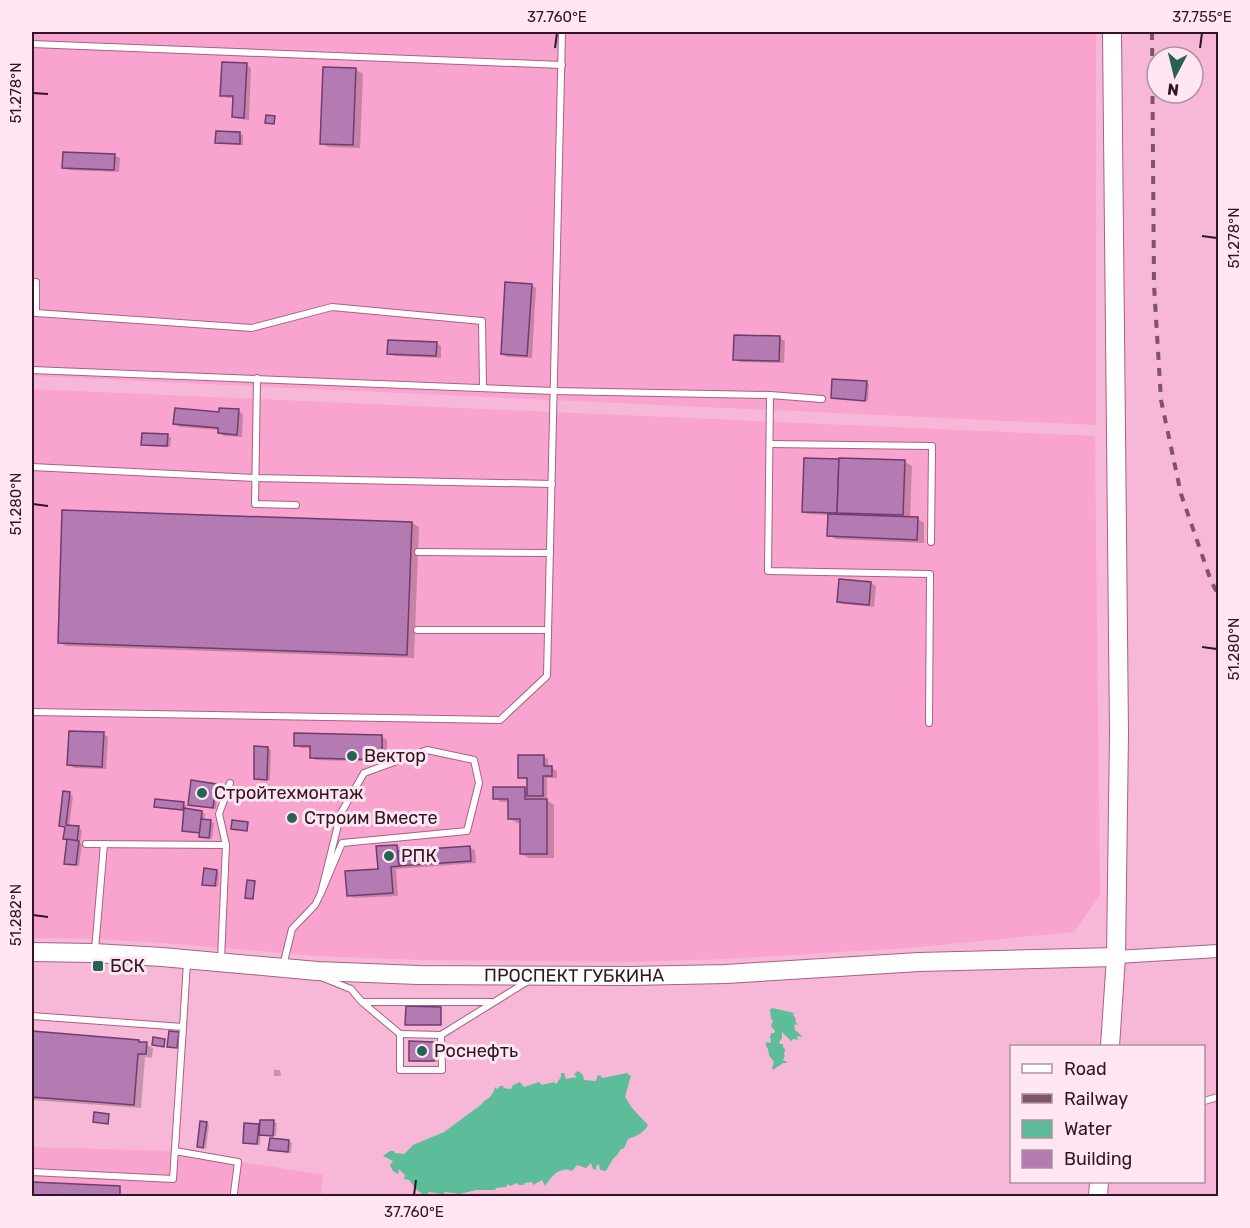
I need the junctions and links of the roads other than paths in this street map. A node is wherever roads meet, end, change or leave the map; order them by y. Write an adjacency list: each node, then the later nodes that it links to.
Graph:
1 (562, 32): 4 (lane)
2 (1112, 32): 32 (street)
3 (32, 44): 4 (lane)
4 (562, 65): 9 (lane)
5 (32, 282): 8 (lane)
6 (32, 369): 7 (lane)
7 (257, 378): 8 (lane); 14 (lane)
8 (483, 387): 9 (lane)
9 (554, 391): 10 (lane); 15 (lane)
10 (770, 395): 11 (lane); 12 (lane)
11 (822, 399)
12 (770, 444): 17 (lane); 23 (lane)
13 (32, 467): 14 (lane)
14 (255, 478): 15 (lane); 16 (lane)
15 (552, 484): 19 (lane)
16 (296, 505)
17 (931, 542)
18 (418, 552): 19 (lane)
19 (550, 553): 21 (lane)
20 (417, 630): 21 (lane)
21 (548, 630): 22 (lane)
22 (32, 712)
23 (928, 723)
24 (230, 783): 27 (lane)
25 (86, 844): 26 (lane)
26 (104, 844): 27 (lane); 31 (lane)
27 (226, 846): 34 (lane)
28 (321, 893): 28 (lane); 35 (lane)
29 (1218, 951): 32 (street)
30 (32, 952): 31 (street, ПРОСПЕКТ ГУБКИНА)
31 (94, 953): 33 (street, ПРОСПЕКТ ГУБКИНА)
32 (1116, 957): 36 (street, ПРОСПЕКТ ГУБКИНА); 43 (street)
33 (188, 959): 34 (street, ПРОСПЕКТ ГУБКИНА); 40 (lane)
34 (221, 962): 35 (street, ПРОСПЕКТ ГУБКИНА)
35 (292, 969): 36 (street, ПРОСПЕКТ ГУБКИНА); 37 (lane)
36 (537, 975): 38 (lane)
37 (362, 1002): 38 (lane); 41 (lane)
38 (493, 1002): 42 (lane)
39 (32, 1017): 40 (lane)
40 (183, 1027): 44 (lane)
41 (400, 1034): 42 (lane); 42 (lane)
42 (441, 1035)
43 (1110, 1045)
44 (175, 1151): 45 (lane); 46 (lane)
45 (32, 1172)
46 (234, 1193)

